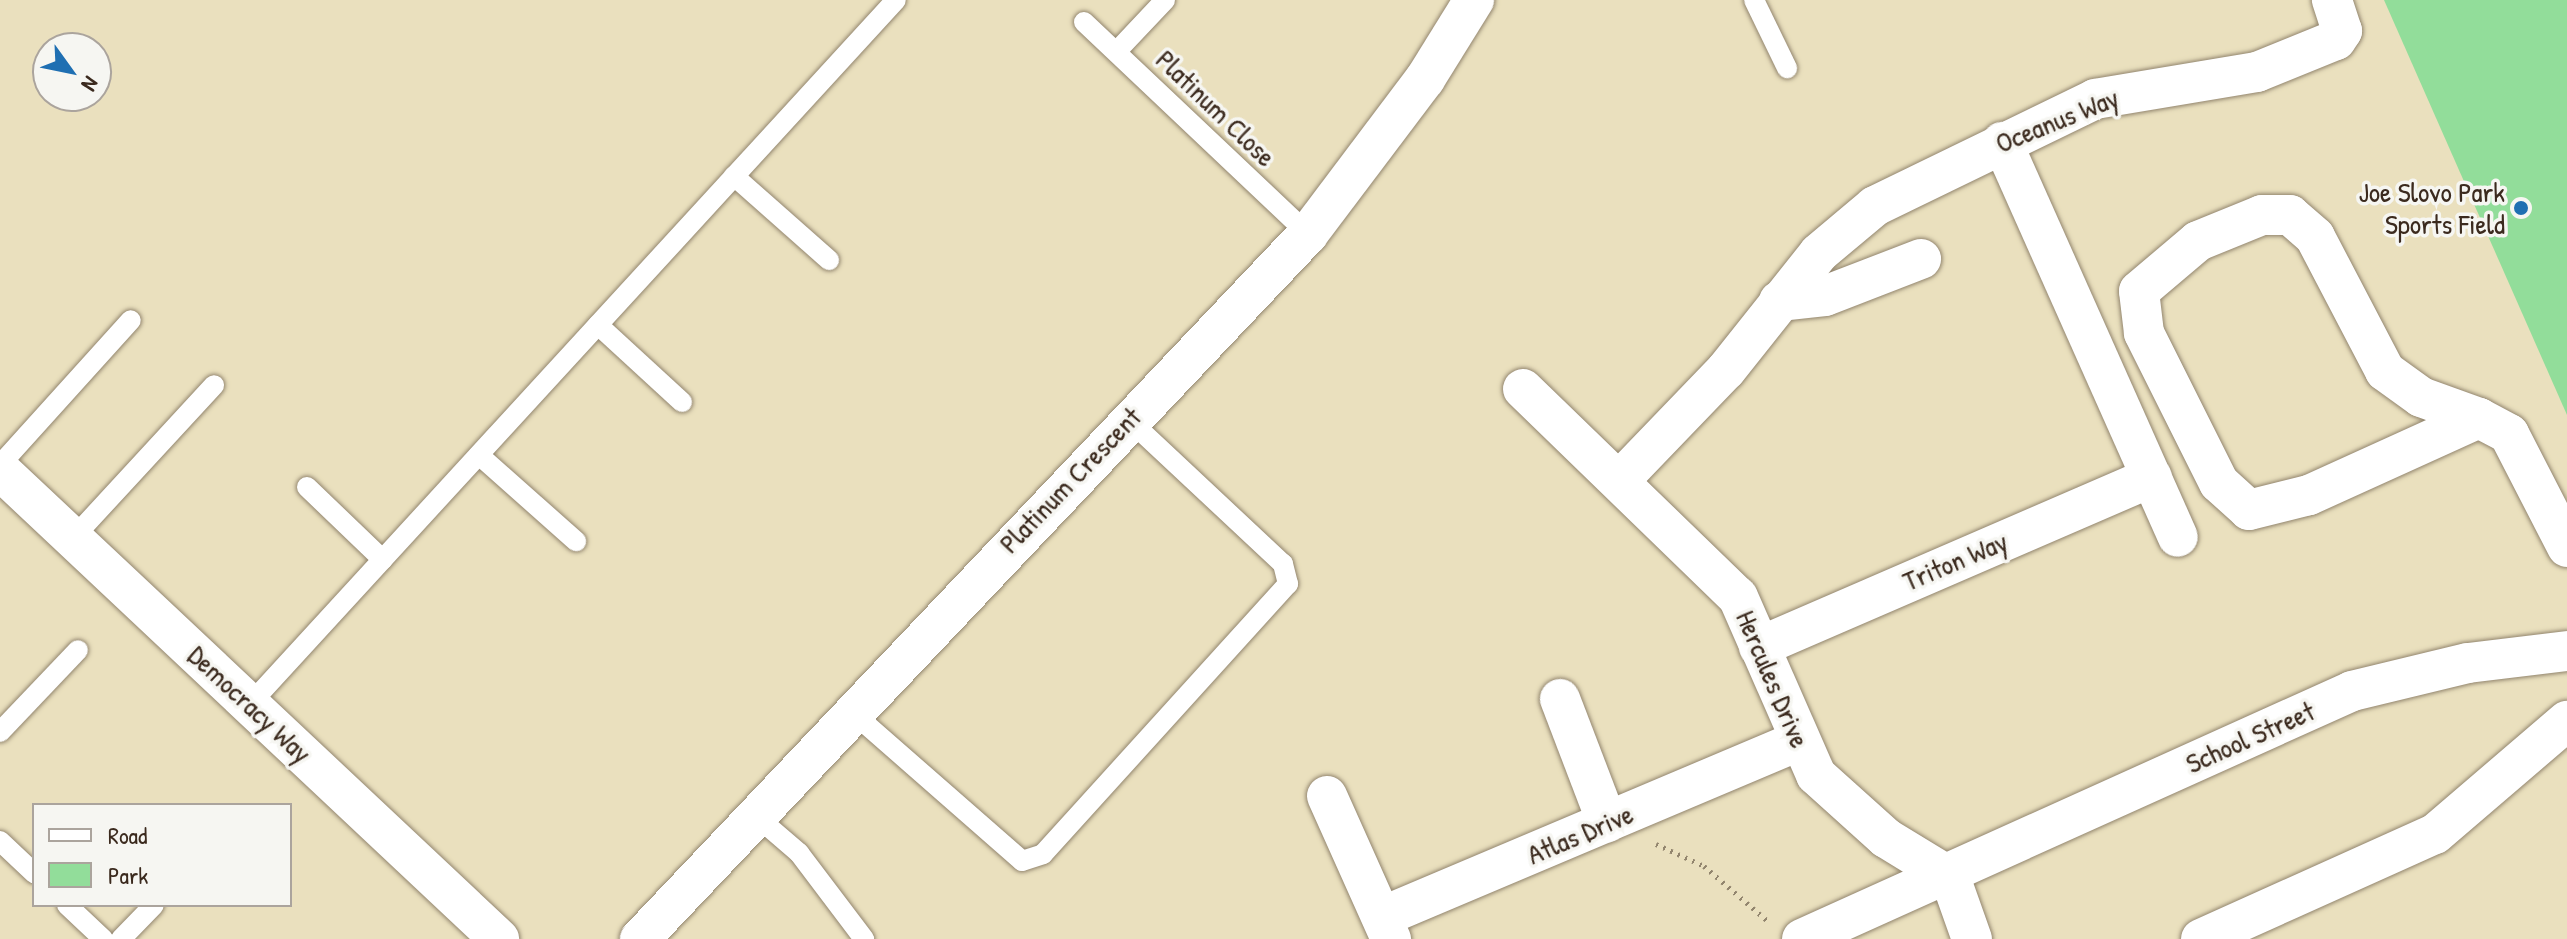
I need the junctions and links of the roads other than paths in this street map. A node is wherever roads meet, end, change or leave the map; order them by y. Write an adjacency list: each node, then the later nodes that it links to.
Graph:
1 (896, 0): 10 (lane)
2 (1165, 0): 7 (lane)
3 (1474, 0): 11 (street, Platinum Crescent)
4 (1754, 0): 8 (lane)
5 (2332, 0): 9 (street, Oceanus Way)
6 (1084, 22): 7 (lane, Platinum Close)
7 (1117, 51): 11 (lane, Platinum Close)
8 (1787, 68)
9 (2002, 142): 14 (street, Oceanus Way); 24 (street)
10 (734, 176): 13 (lane); 16 (lane)
11 (1308, 234): 21 (street, Platinum Crescent)
12 (1921, 259): 14 (street)
13 (829, 260)
14 (1779, 301): 25 (street, Oceanus Way)
15 (131, 320): 23 (lane)
16 (598, 325): 19 (lane); 22 (lane)
17 (214, 385): 28 (lane)
18 (1523, 389): 25 (street, Hercules Drive)
19 (682, 402)
20 (2479, 418): 20 (street); 30 (street)
21 (1128, 419): 37 (street, Platinum Crescent); 37 (lane)
22 (479, 455): 29 (lane); 31 (lane)
23 (0, 467): 28 (street, Democracy Way)
24 (2152, 477): 27 (street); 32 (street, Triton Way)
25 (1620, 480): 32 (street, Hercules Drive)
26 (307, 487): 31 (lane)
27 (2178, 537)
28 (73, 538): 36 (street, Democracy Way)
29 (576, 541)
30 (2567, 547)
31 (383, 560): 36 (lane)
32 (1759, 647): 40 (street, Hercules Drive)
33 (78, 650): 39 (lane)
34 (2567, 651): 46 (street, School Street)
35 (1560, 699): 43 (street)
36 (250, 704): 53 (street, Democracy Way)
37 (852, 712): 42 (street, Platinum Crescent)
38 (2567, 721): 57 (street)
39 (0, 732)
40 (1798, 741): 43 (street, Atlas Drive); 46 (street, Hercules Drive)
41 (1327, 796): 49 (street)
42 (756, 816): 54 (street, Platinum Crescent); 55 (lane)
43 (1607, 822): 49 (street, Atlas Drive)
44 (0, 841): 45 (lane)
45 (32, 871)
46 (1950, 877): 50 (street, School Street); 56 (street)
47 (69, 907): 51 (lane)
48 (152, 907): 52 (lane)
49 (1388, 927)
50 (1789, 934)
51 (103, 939)
52 (121, 939)
53 (499, 939)
54 (640, 939)
55 (864, 939)
56 (1972, 939)
57 (2201, 939)

